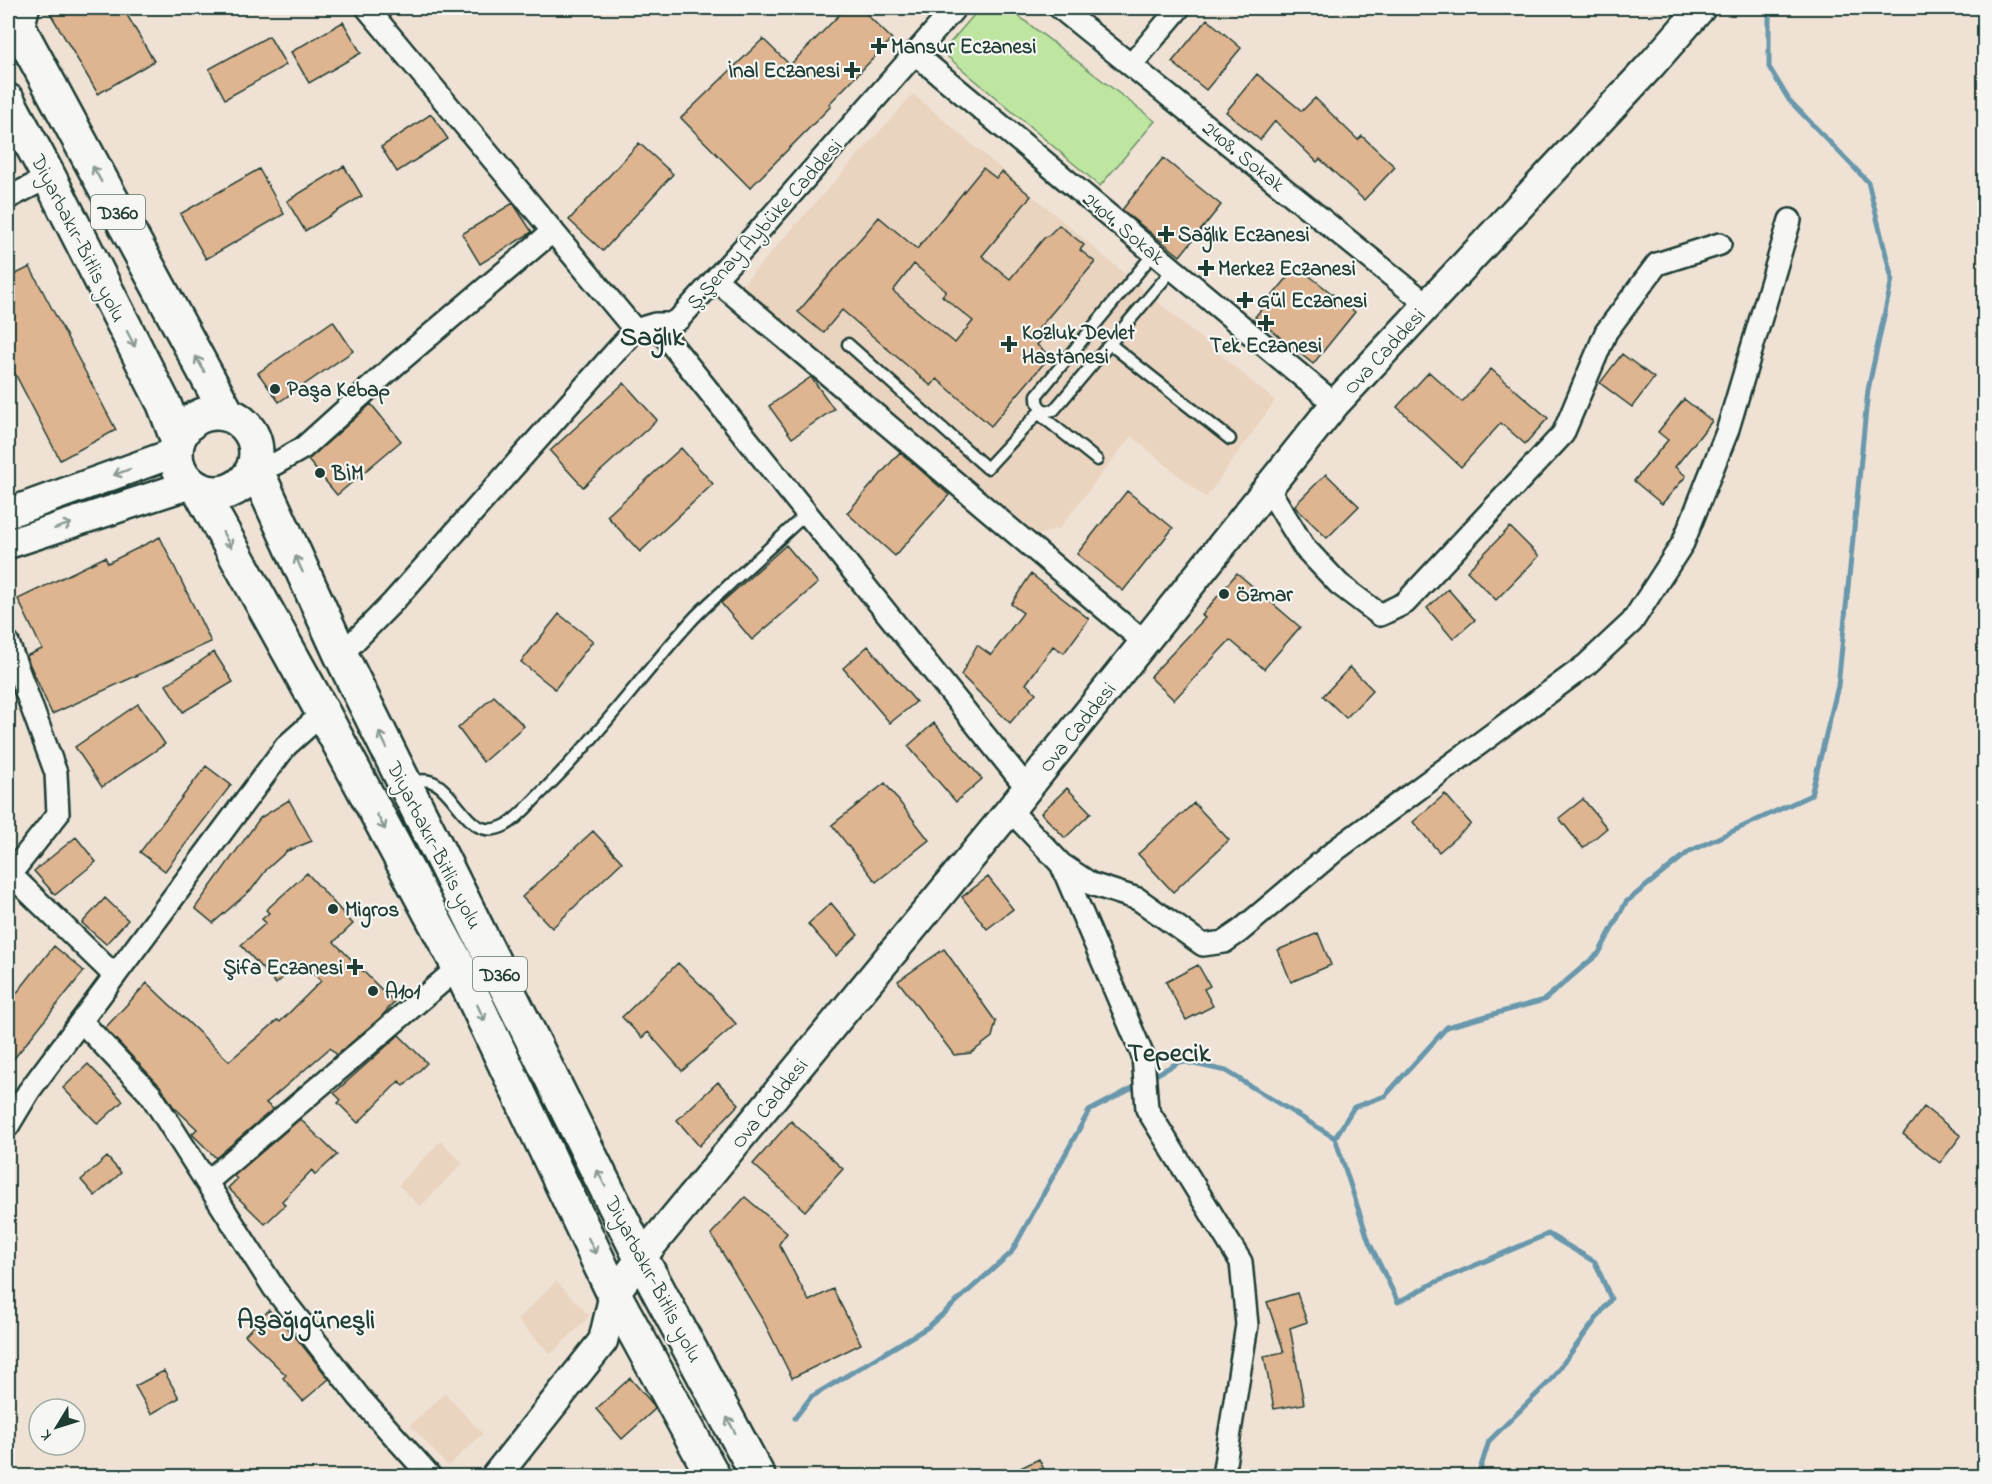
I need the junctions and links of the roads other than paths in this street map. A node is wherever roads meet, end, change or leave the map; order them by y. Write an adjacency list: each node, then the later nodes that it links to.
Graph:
1 (8, 8): 8 (highway, Diyarbakır-Bitlis yolu / D360)
2 (33, 8): 8 (lane)
3 (367, 8): 15 (street)
4 (955, 8): 9 (street, Ş.Şenay Aybüke Caddesi)
5 (1060, 8): 10 (street, 2408. Sokak)
6 (1179, 8): 10 (street)
7 (1701, 8): 20 (street, Ova Caddesi)
8 (26, 43): 27 (highway, Diyarbakır-Bitlis yolu / D360, one-way to 8)
9 (914, 53): 17 (street, 2404. Sokak); 19 (street, Ş.Şenay Aybüke Caddesi)
10 (1131, 65): 20 (street, 2408. Sokak)
11 (8, 100): 12 (highway, Diyarbakır-Bitlis yolu / D360)
12 (49, 177): 13 (street); 29 (highway, Diyarbakır-Bitlis yolu / D360, one-way to 29)
13 (8, 198)
14 (1790, 220): 44 (street)
15 (553, 231): 22 (street); 31 (street)
16 (1720, 244): 33 (street)
17 (1154, 253): 18 (street, 2404. Sokak); 26 (lane)
18 (1173, 269): 24 (lane); 25 (street, 2404. Sokak)
19 (715, 279): 21 (street, Ş.Şenay Aybüke Caddesi); 37 (street)
20 (1428, 304): 25 (street, Ova Caddesi)
21 (655, 324): 22 (street, Ş.Şenay Aybüke Caddesi); 35 (street)
22 (635, 330): 39 (street)
23 (848, 344): 26 (lane)
24 (1110, 344): 26 (lane); 28 (lane)
25 (1335, 404): 33 (street, Ova Caddesi)
26 (1040, 411): 30 (lane)
27 (228, 415): 29 (highway); 31 (highway)
28 (1230, 439)
29 (178, 446): 32 (highway); 34 (street, one-way to 34)
30 (1097, 460)
31 (254, 465): 32 (highway); 39 (highway, Diyarbakır-Bitlis yolu / D360, one-way to 31)
32 (195, 486): 36 (street, one-way to 32); 40 (highway, Diyarbakır-Bitlis yolu / D360, one-way to 40)
33 (1268, 488): 37 (street, Ova Caddesi)
34 (8, 513)
35 (807, 513): 41 (lane); 42 (street)
36 (8, 544)
37 (1144, 642): 42 (street, Ova Caddesi)
38 (8, 643): 45 (street)
39 (341, 655): 41 (highway, Diyarbakır-Bitlis yolu / D360, one-way to 39)
40 (323, 713): 46 (highway, Diyarbakır-Bitlis yolu / D360, one-way to 46); 47 (street)
41 (406, 786): 51 (highway, Diyarbakır-Bitlis yolu / D360, one-way to 41)
42 (1027, 788): 43 (street, Ova Caddesi)
43 (1010, 810): 44 (street); 51 (street, Ova Caddesi)
44 (1061, 864): 57 (street)
45 (9, 875): 47 (street)
46 (459, 967): 50 (street); 52 (highway, Diyarbakır-Bitlis yolu / D360, one-way to 52)
47 (115, 976): 48 (street)
48 (81, 1021): 49 (street); 50 (street)
49 (8, 1126)
50 (207, 1182): 53 (street)
51 (641, 1258): 52 (street, Ova Caddesi); 56 (highway, Diyarbakır-Bitlis yolu / D360, one-way to 51)
52 (614, 1294): 54 (street, Ova Caddesi); 55 (highway, Diyarbakır-Bitlis yolu / D360)
53 (430, 1476)
54 (495, 1476)
55 (713, 1476)
56 (758, 1476)
57 (1223, 1476)

